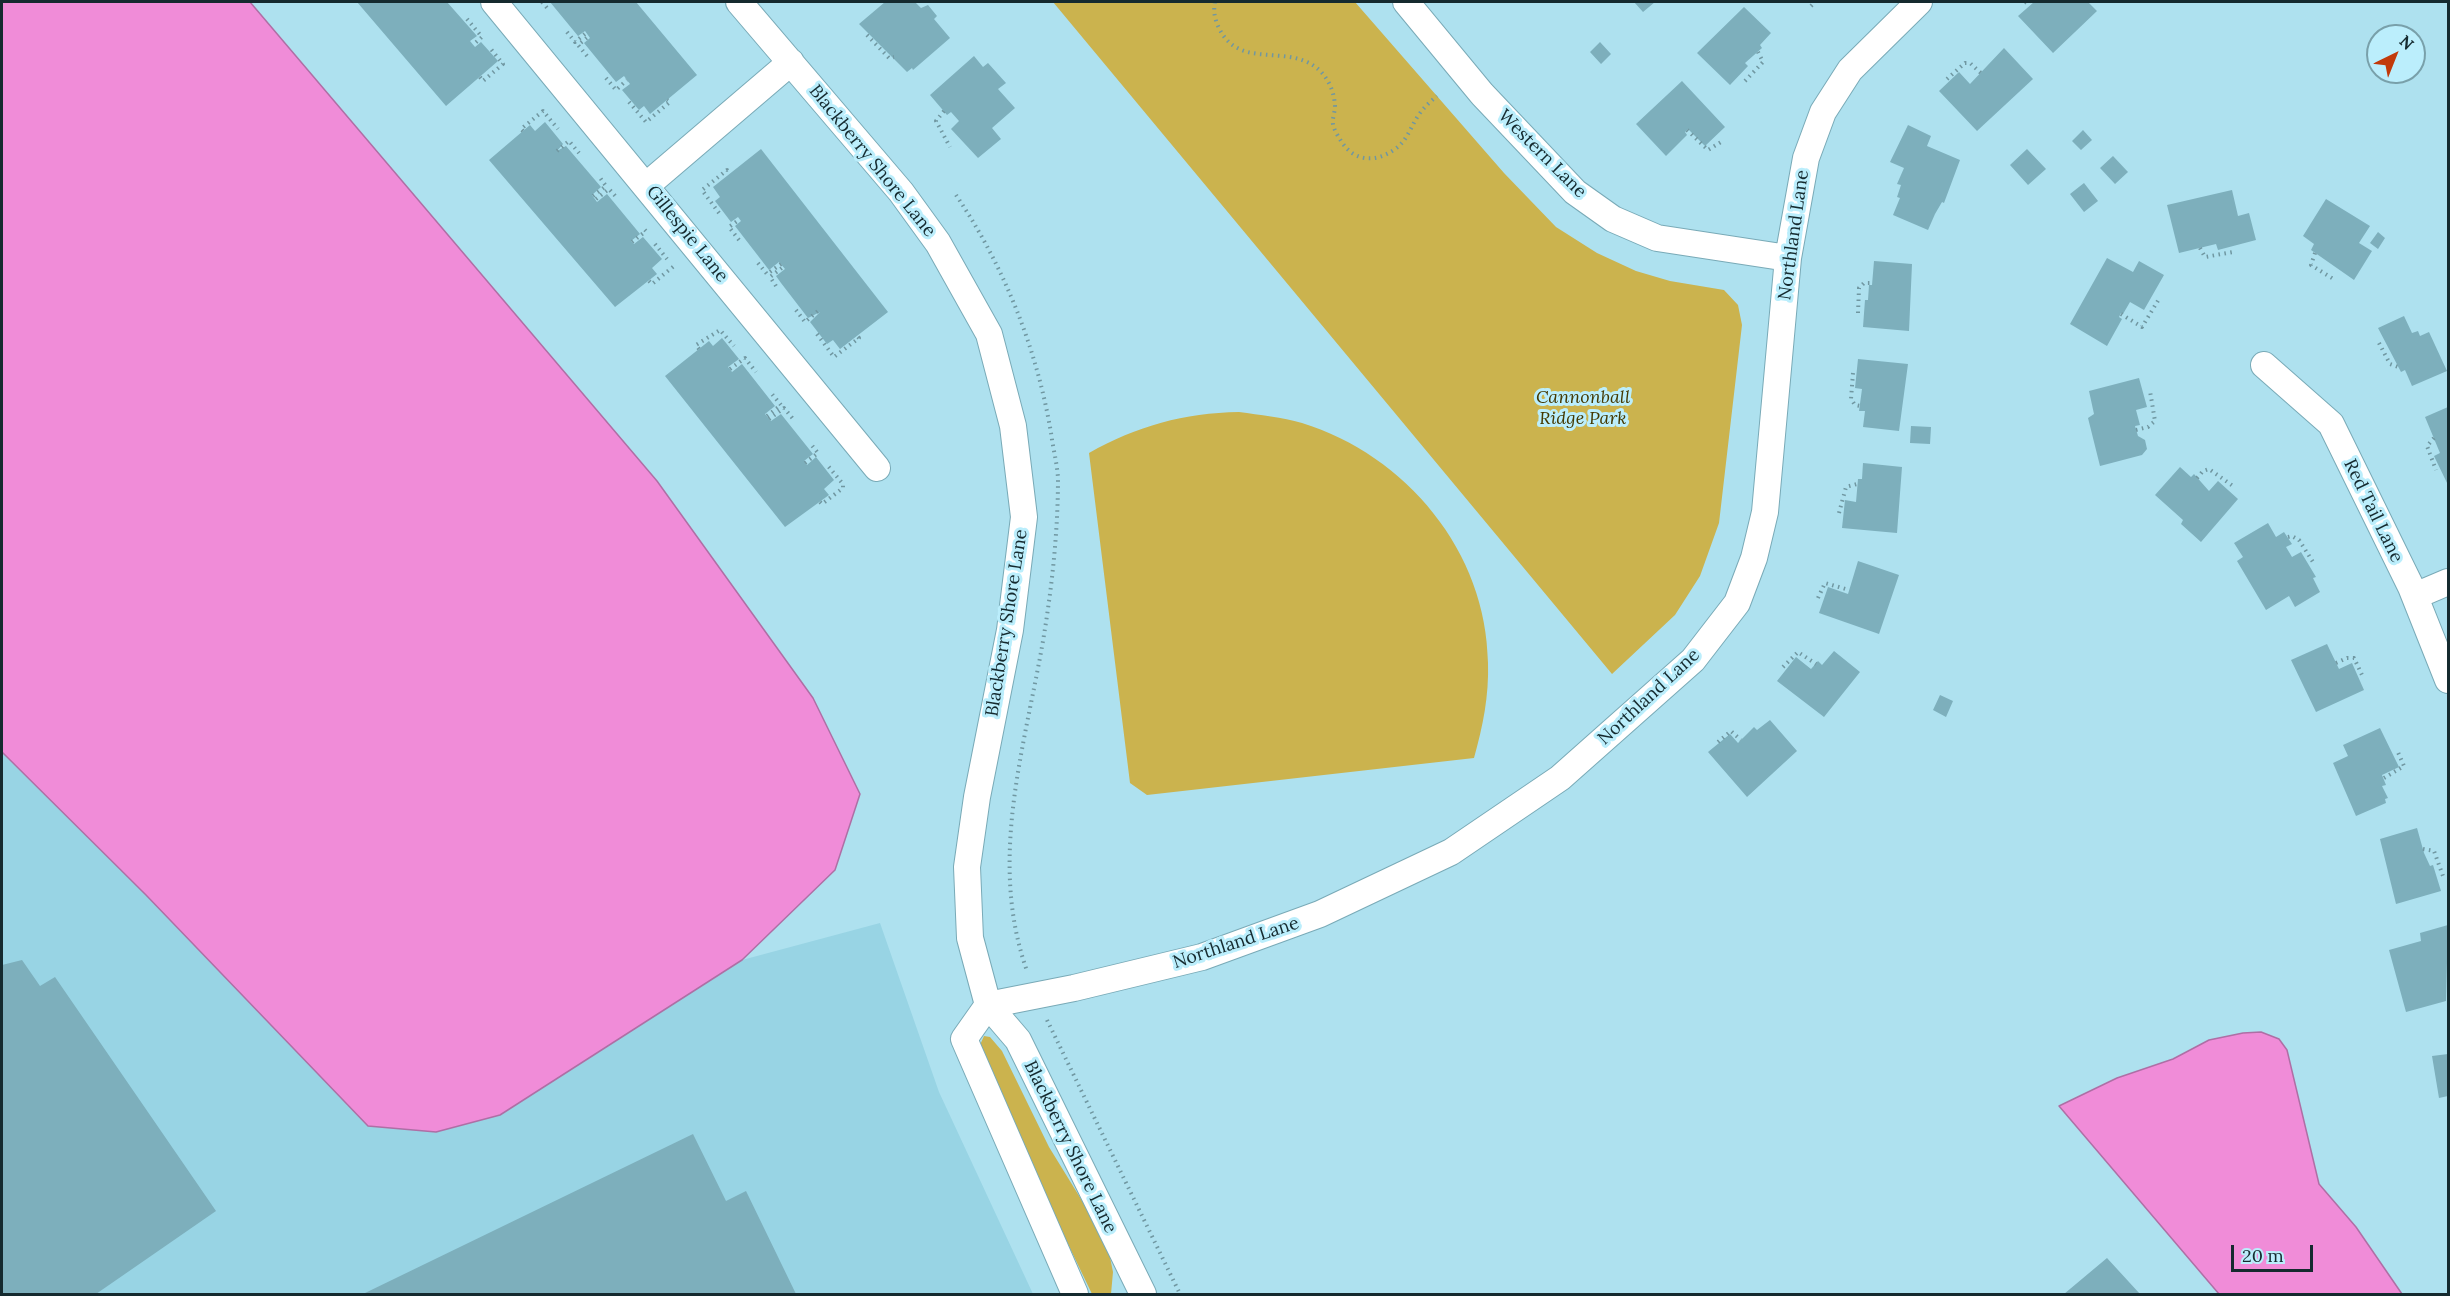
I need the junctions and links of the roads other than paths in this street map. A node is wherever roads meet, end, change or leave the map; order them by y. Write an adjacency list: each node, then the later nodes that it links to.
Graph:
1 (494, 2): 6 (street, Gillespie Lane)
2 (739, 2): 5 (street, Blackberry Shore Lane)
3 (1406, 2): 7 (street, Western Lane)
4 (1919, 2): 7 (street, Northland Lane)
5 (790, 62): 6 (street); 13 (street, Blackberry Shore Lane)
6 (647, 185): 9 (street, Gillespie Lane)
7 (1788, 258): 13 (street, Northland Lane)
8 (2264, 365): 11 (street, Red Tail Lane)
9 (877, 468)
10 (2448, 582): 11 (street)
11 (2415, 596): 12 (street, Red Tail Lane)
12 (2448, 680)
13 (988, 1005): 14 (street); 15 (street, Blackberry Shore Lane)
14 (1075, 1294)
15 (1143, 1294)

